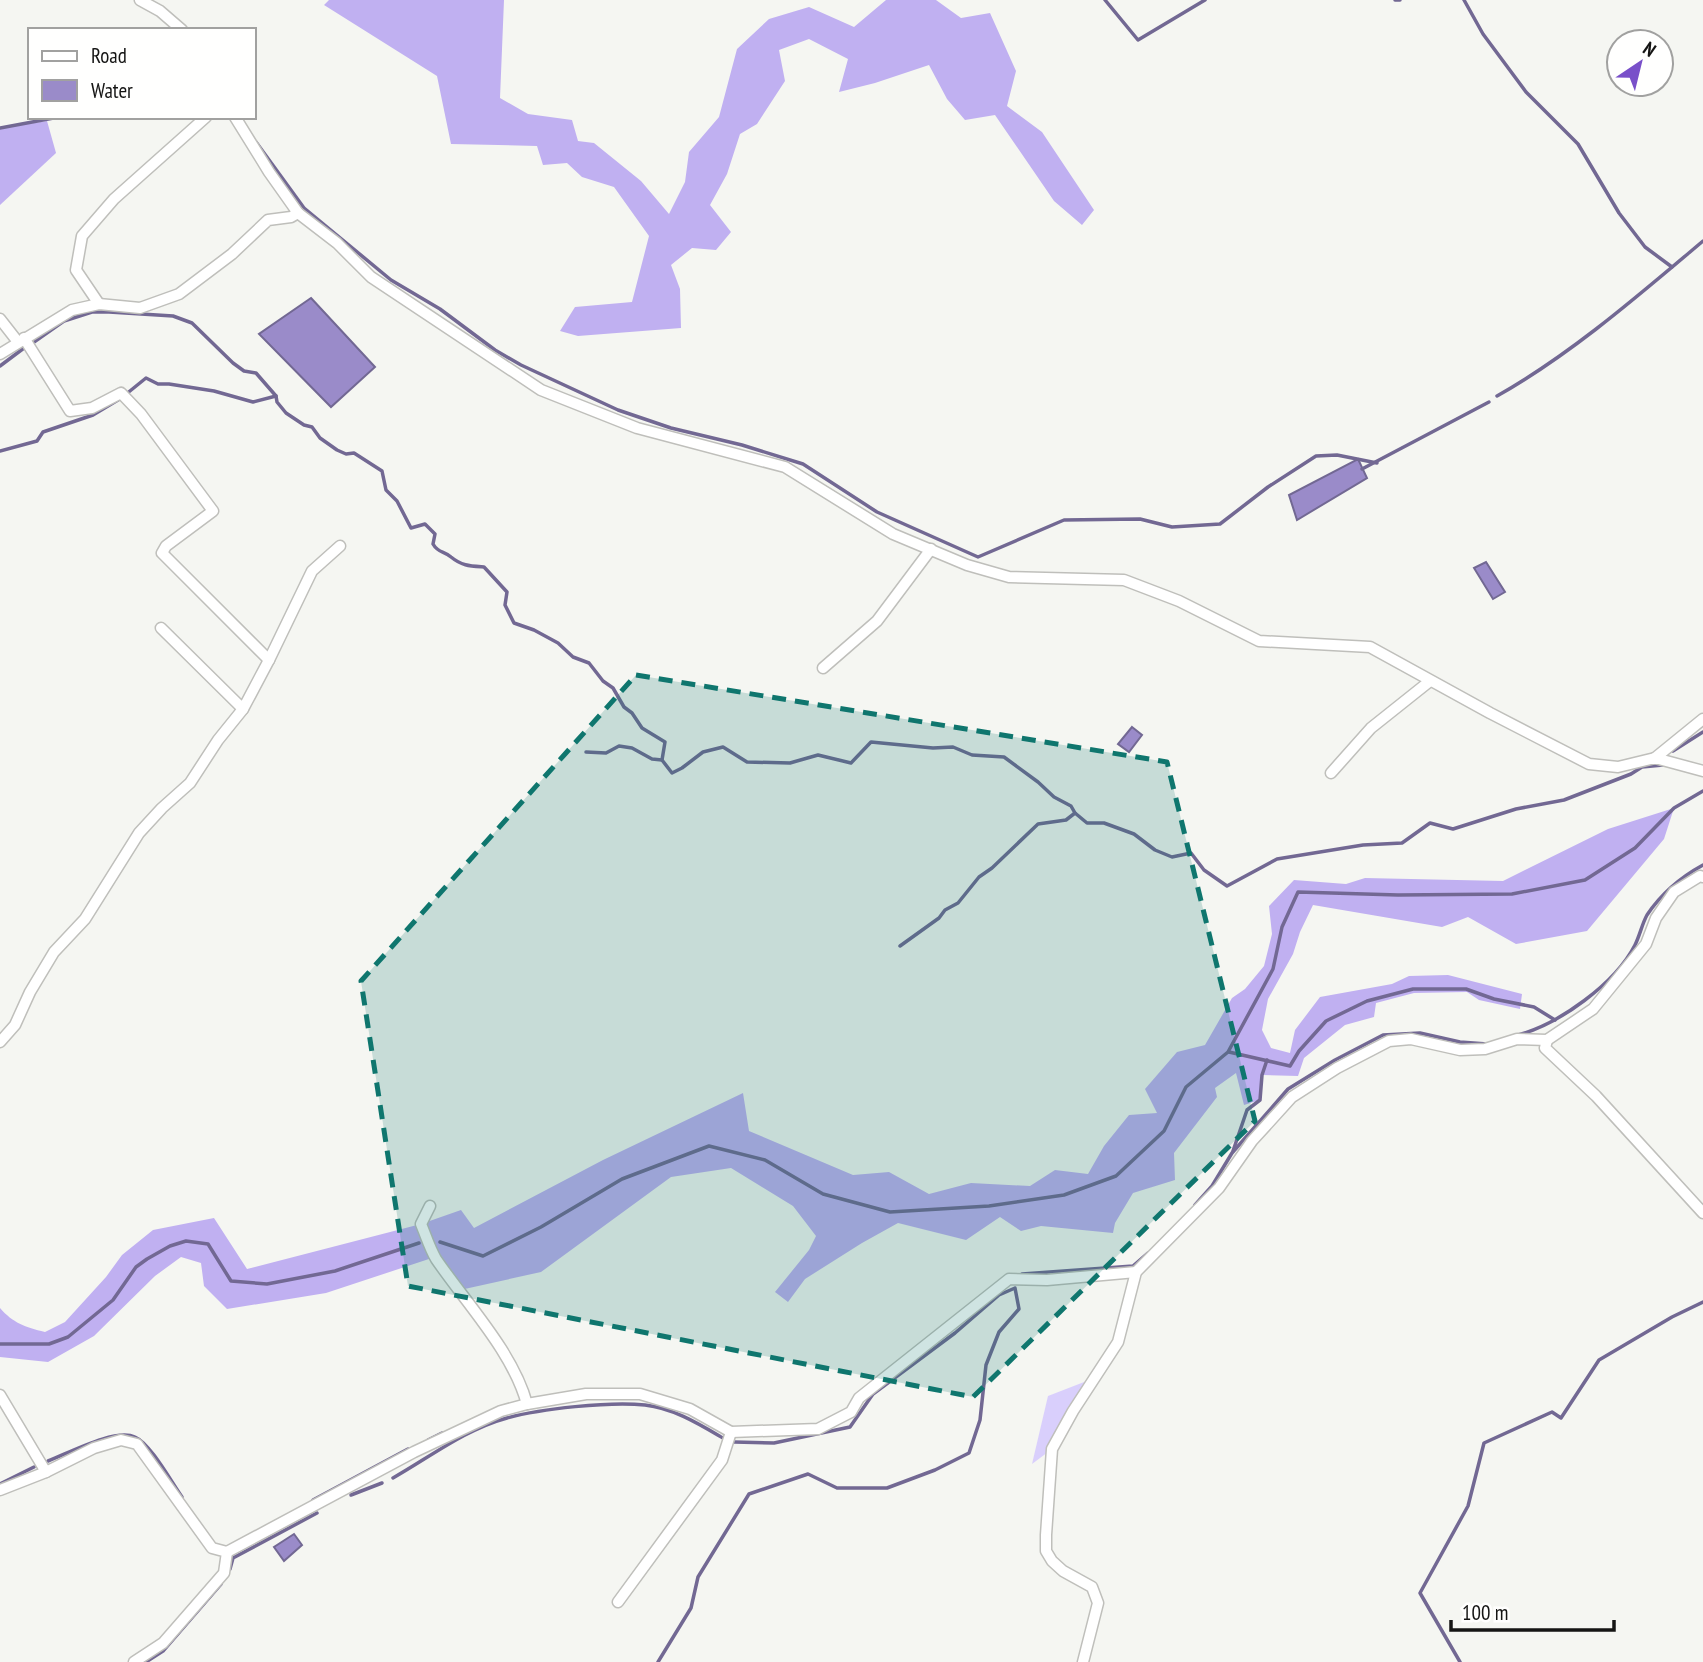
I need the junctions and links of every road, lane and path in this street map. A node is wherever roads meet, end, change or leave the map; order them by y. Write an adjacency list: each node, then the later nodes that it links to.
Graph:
1 (140, 0): 2 (street)
2 (180, 28)
3 (204, 119): 6 (street)
4 (236, 119): 5 (street)
5 (298, 212): 6 (street); 11 (street)
6 (99, 304): 8 (street)
7 (0, 319): 8 (street)
8 (21, 340): 9 (street); 13 (street)
9 (0, 354)
10 (340, 546): 13 (street)
11 (931, 550): 14 (street); 15 (street)
12 (161, 628): 16 (street)
13 (269, 660): 16 (street)
14 (823, 668)
15 (1430, 681): 18 (street); 20 (street)
16 (243, 709): 23 (street)
17 (1703, 719): 18 (street)
18 (1655, 758): 19 (street)
19 (1703, 771)
20 (1331, 773)
21 (1703, 877): 22 (street)
22 (1547, 1041): 25 (street); 26 (street)
23 (0, 1042)
24 (430, 1206): 28 (street)
25 (1703, 1213)
26 (1136, 1272): 29 (street); 35 (street)
27 (0, 1395): 30 (street)
28 (527, 1404): 29 (street); 32 (street)
29 (731, 1432): 33 (street)
30 (46, 1472): 31 (street); 32 (street)
31 (0, 1490)
32 (227, 1552): 34 (street)
33 (618, 1602)
34 (134, 1662)
35 (1083, 1662)

